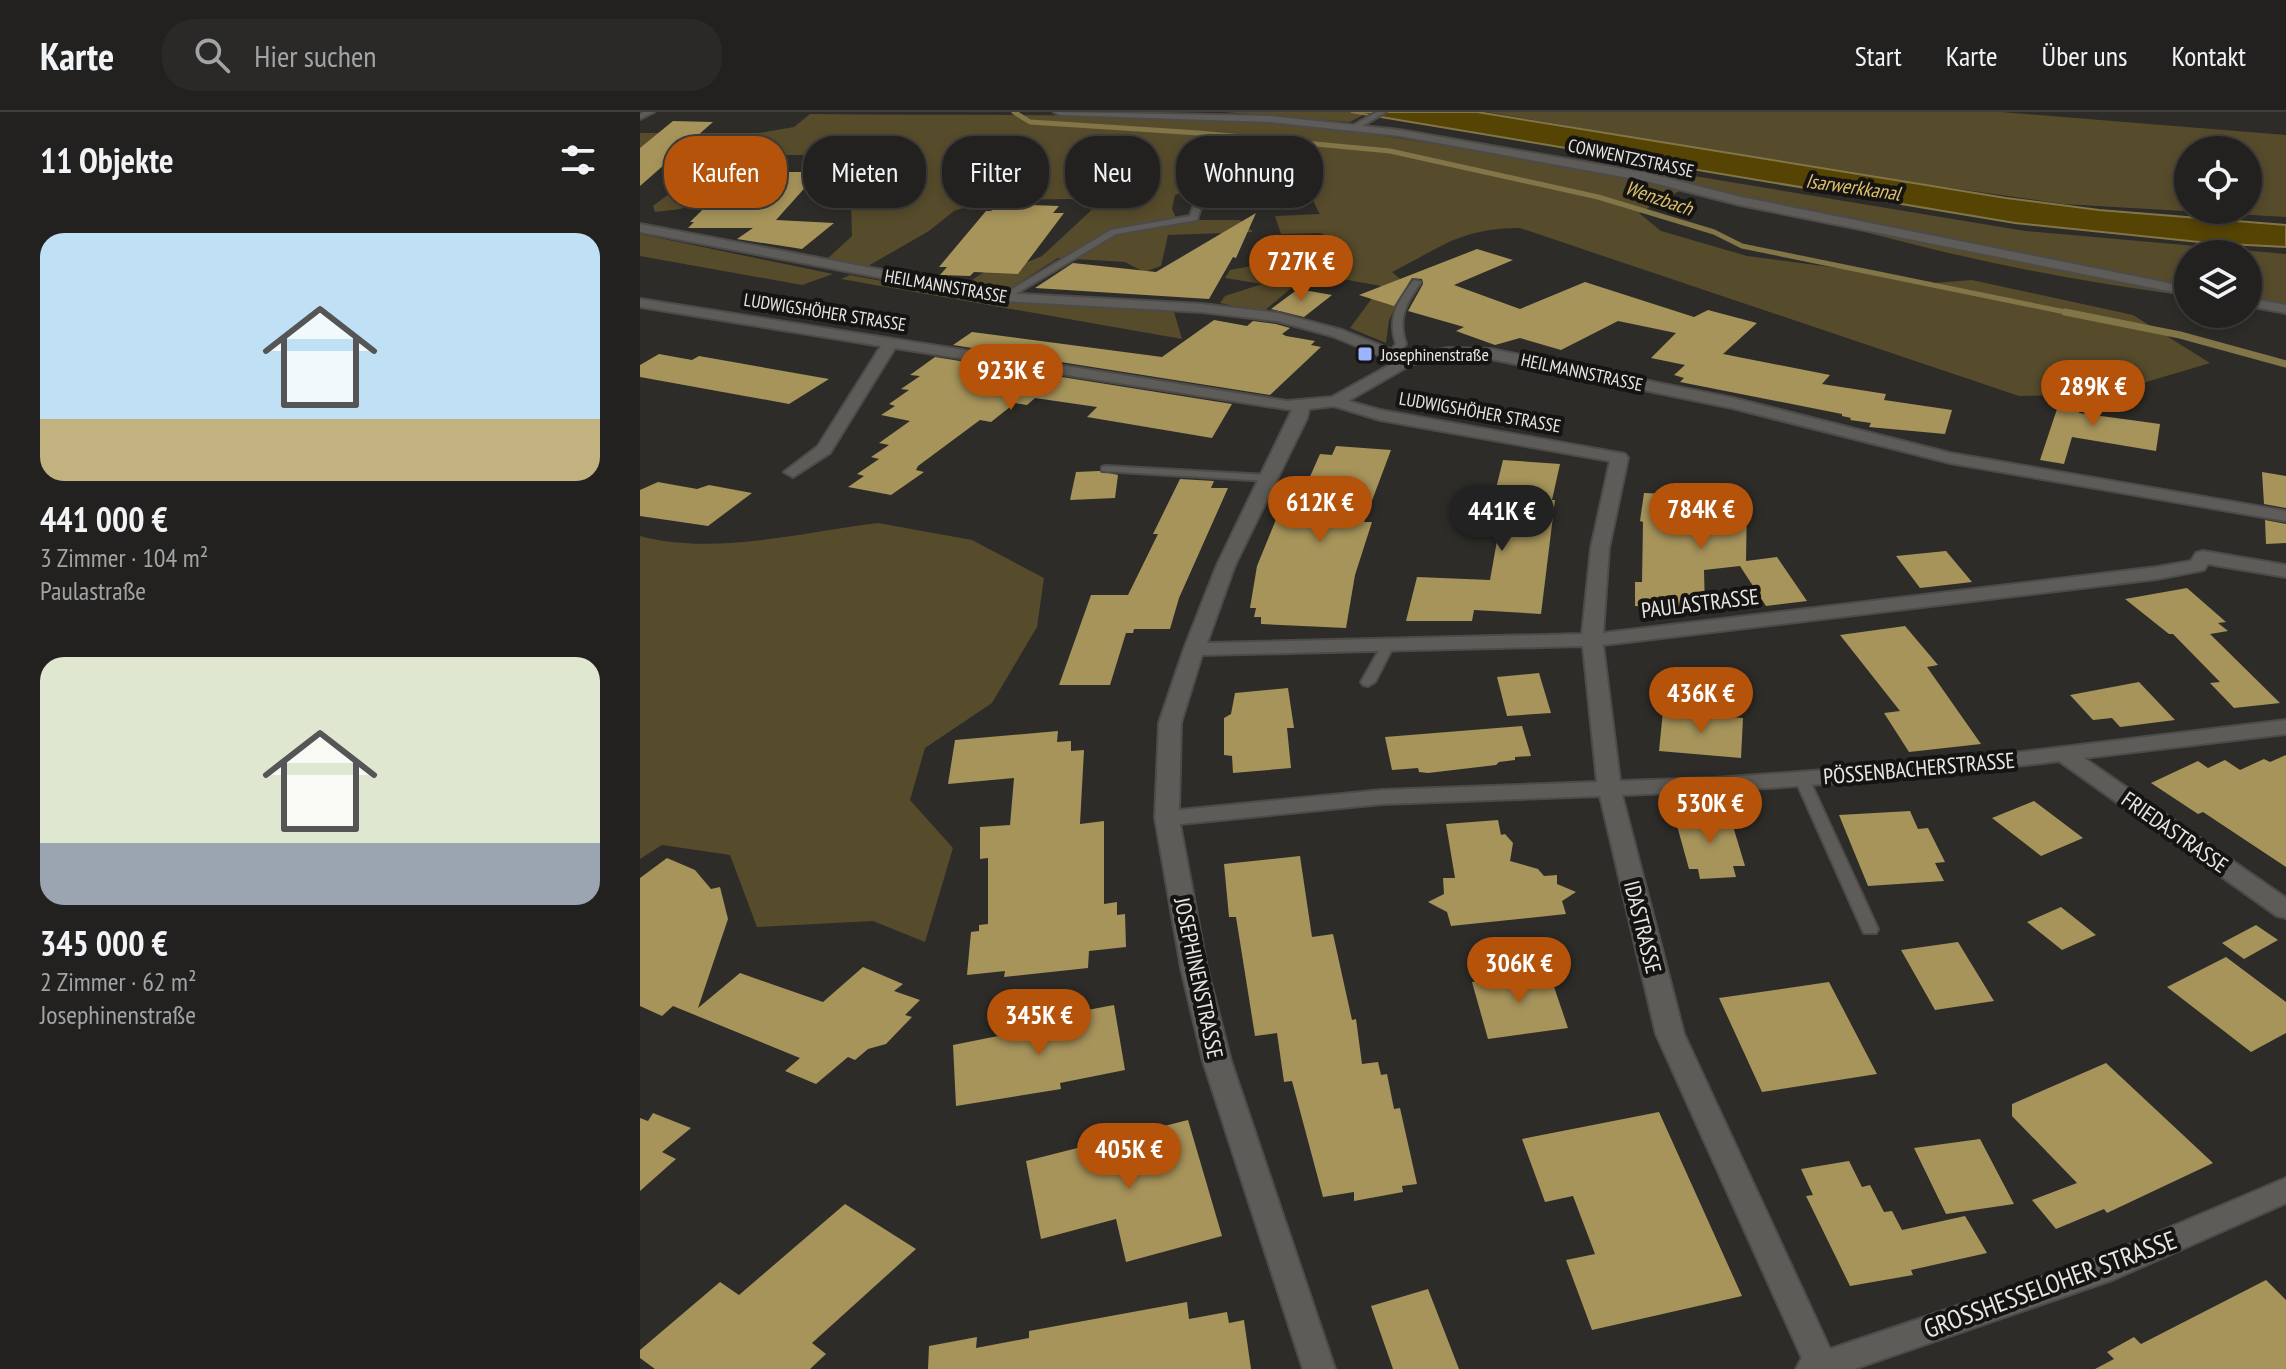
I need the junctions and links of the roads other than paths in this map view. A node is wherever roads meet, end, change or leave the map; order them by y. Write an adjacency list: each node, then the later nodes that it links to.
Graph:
1 (650, 112): 4 (lane)
2 (1060, 112): 5 (street, CONWENTZSTRASSE)
3 (1382, 112): 5 (lane)
4 (640, 117)
5 (1354, 127): 9 (street, CONWENTZSTRASSE)
6 (1197, 208): 10 (lane)
7 (640, 228): 10 (street, HEILMANNSTRASSE)
8 (1417, 282): 15 (lane)
9 (2174, 288)
10 (1004, 297): 15 (street, HEILMANNSTRASSE)
11 (640, 303): 14 (street, LUDWIGSHÖHER STRASSE)
12 (2262, 305): 13 (street)
13 (2286, 309)
14 (891, 342): 17 (street, LUDWIGSHÖHER STRASSE); 20 (street)
15 (1400, 359): 16 (street, LUDWIGSHÖHER STRASSE); 22 (street, HEILMANNSTRASSE)
16 (1336, 401): 17 (street, LUDWIGSHÖHER STRASSE); 18 (street, LUDWIGSHÖHER STRASSE)
17 (1301, 407): 21 (street, JOSEPHINENSTRASSE)
18 (1619, 458): 24 (street, IDASTRASSE)
19 (1106, 469): 21 (lane)
20 (793, 472)
21 (1268, 478): 26 (street, JOSEPHINENSTRASSE)
22 (2286, 516)
23 (2286, 571): 24 (street, PAULASTRASSE)
24 (1592, 640): 25 (street, PAULASTRASSE); 31 (street, IDASTRASSE)
25 (1387, 647): 26 (street, PAULASTRASSE); 27 (lane)
26 (1194, 649): 32 (street, JOSEPHINENSTRASSE)
27 (1368, 682)
28 (2286, 727): 29 (street, PÖSSENBACHERSTRASSE)
29 (2063, 754): 30 (street, PÖSSENBACHERSTRASSE); 33 (street, FRIEDASTRASSE)
30 (1802, 779): 31 (street, PÖSSENBACHERSTRASSE); 34 (lane)
31 (1609, 788): 32 (street, PÖSSENBACHERSTRASSE); 36 (street, IDASTRASSE)
32 (1167, 818): 37 (street, JOSEPHINENSTRASSE)
33 (2286, 910)
34 (1870, 929)
35 (2286, 1190): 36 (street, GROSSHESSELOHER STRASSE)
36 (1817, 1368)
37 (1319, 1369)

